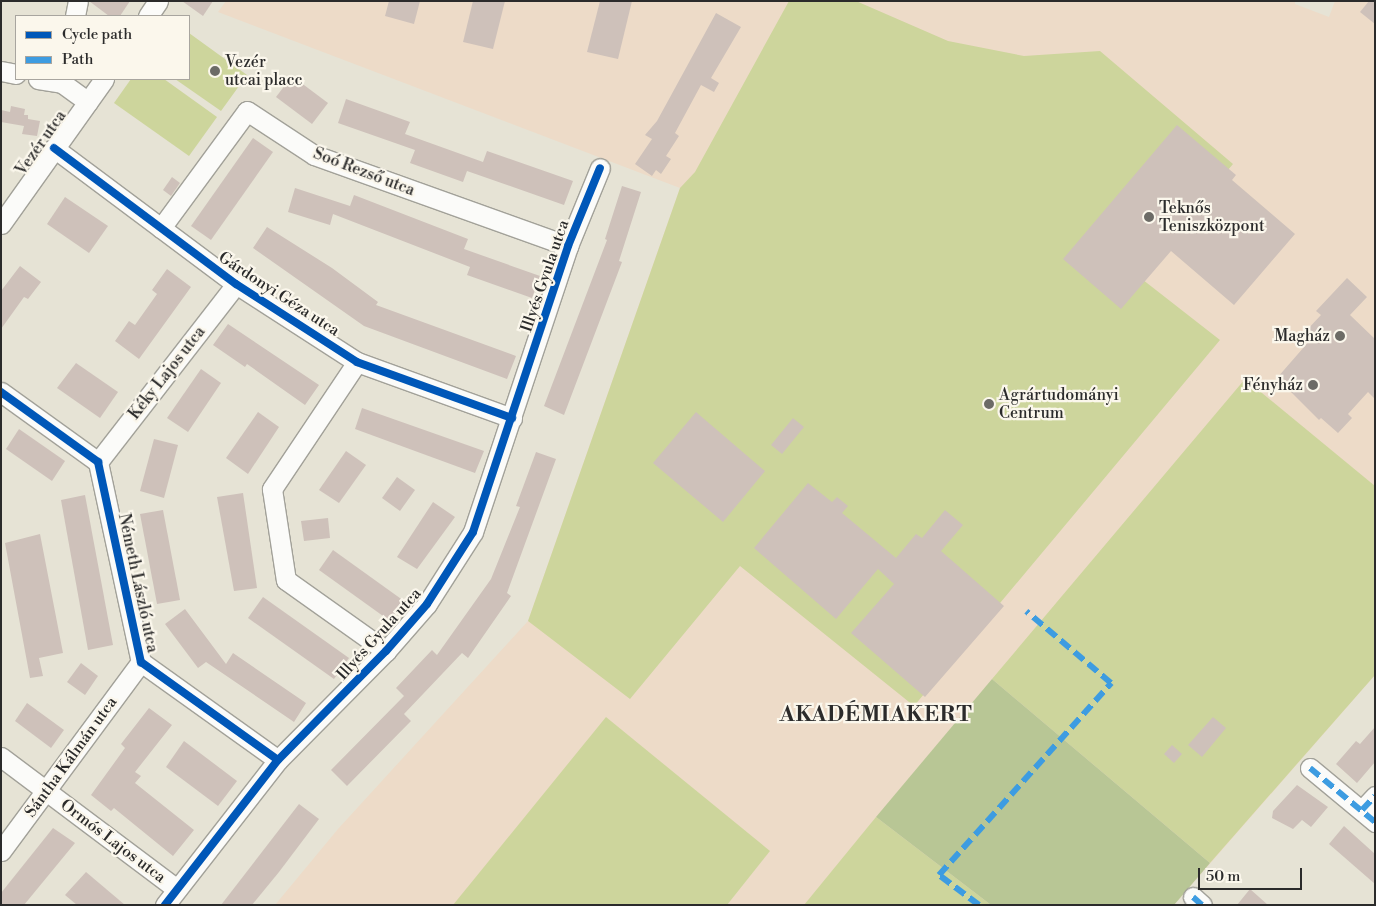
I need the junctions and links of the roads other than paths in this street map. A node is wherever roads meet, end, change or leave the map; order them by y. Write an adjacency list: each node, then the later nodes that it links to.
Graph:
1 (78, 1): 3 (street)
2 (158, 1): 4 (street)
3 (75, 15)
4 (149, 15)
5 (1, 71): 6 (street)
6 (15, 74)
7 (103, 80): 9 (street, Vezér utca)
8 (62, 81): 9 (street)
9 (88, 102): 10 (street, Vezér utca)
10 (54, 148): 12 (street, Vezér utca); 13 (street, Gárdonyi Géza utca)
11 (600, 168): 14 (street, Illyés Gyula utca)
12 (5, 212)
13 (161, 228): 14 (street, Soó Rezső utca); 15 (street, Gárdonyi Géza utca)
14 (568, 246): 18 (street, Illyés Gyula utca)
15 (236, 284): 16 (street, Gárdonyi Géza utca); 19 (street, Kéky Lajos utca)
16 (357, 362): 18 (street, Gárdonyi Géza utca); 20 (street)
17 (3, 397): 19 (street)
18 (512, 418): 20 (street, Illyés Gyula utca)
19 (98, 462): 21 (street, Németh László utca)
20 (386, 650): 23 (street, Illyés Gyula utca)
21 (141, 662): 23 (street, Németh László utca); 25 (street, Sántha Kálmán utca)
22 (1, 757): 25 (street, Ormós Lajos utca)
23 (278, 760): 29 (street, Illyés Gyula utca)
24 (1310, 768): 27 (street)
25 (46, 791): 28 (street, Sántha Kálmán utca); 29 (street, Ormós Lajos utca)
26 (1375, 796): 27 (street)
27 (1368, 816)
28 (1, 851)
29 (177, 890): 30 (street, Illyés Gyula utca)
30 (165, 905)

